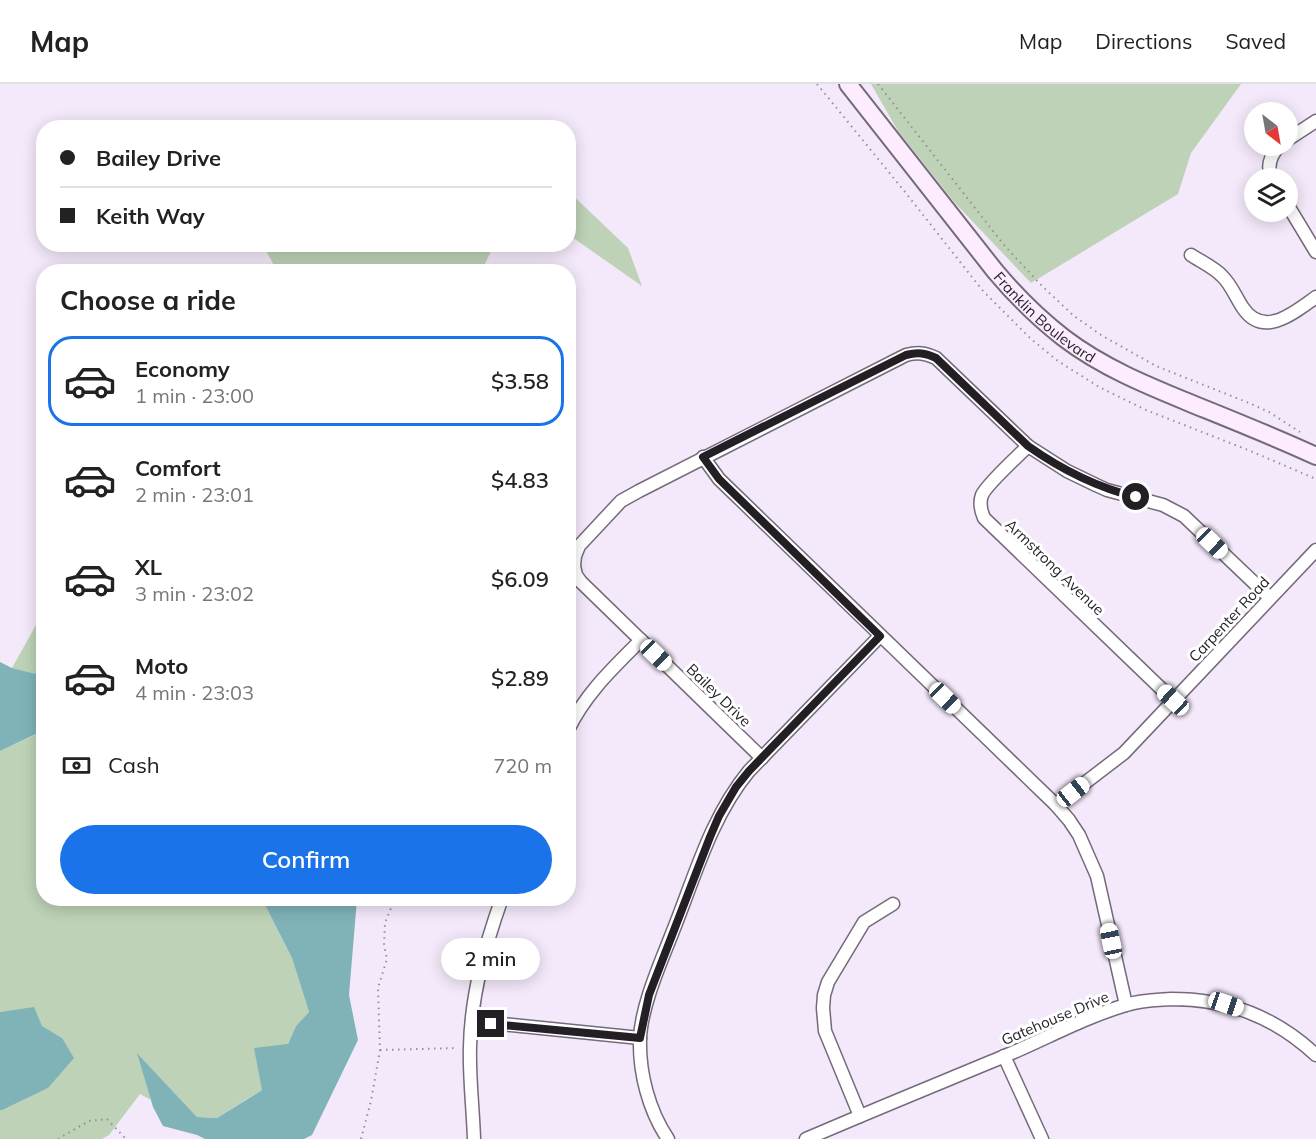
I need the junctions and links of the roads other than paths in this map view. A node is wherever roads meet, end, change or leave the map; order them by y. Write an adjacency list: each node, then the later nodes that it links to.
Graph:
1 (848, 84): 9 (main road, Franklin Boulevard)
2 (1316, 121): 3 (street)
3 (1298, 133)
4 (1298, 222): 5 (street)
5 (1316, 252)
6 (1191, 255): 7 (street)
7 (1316, 297)
8 (1028, 446): 10 (street, Bailey Drive); 14 (street, Bailey Drive); 17 (street, Armstrong Avenue)
9 (1316, 456)
10 (703, 457): 12 (street, Bailey Drive); 15 (street)
11 (1316, 550): 14 (street, Carpenter Road)
12 (576, 554)
13 (576, 574): 16 (street, Bailey Drive)
14 (1270, 598): 17 (street, Carpenter Road)
15 (880, 636): 19 (street); 20 (street)
16 (641, 640): 18 (street); 19 (street, Bailey Drive)
17 (1173, 700): 20 (street, Carpenter Road)
18 (576, 715)
19 (762, 758): 25 (street)
20 (1056, 805): 23 (street)
21 (893, 904): 28 (street)
22 (499, 906): 24 (street)
23 (1126, 1005): 26 (street, Gatehouse Drive); 27 (street, Gatehouse Drive)
24 (472, 1022): 25 (street); 29 (street)
25 (640, 1038): 30 (street)
26 (1316, 1055)
27 (1004, 1056): 28 (street, Gatehouse Drive); 32 (street)
28 (860, 1116): 31 (street, Gatehouse Drive)
29 (474, 1139)
30 (668, 1139)
31 (806, 1139)
32 (1042, 1139)

